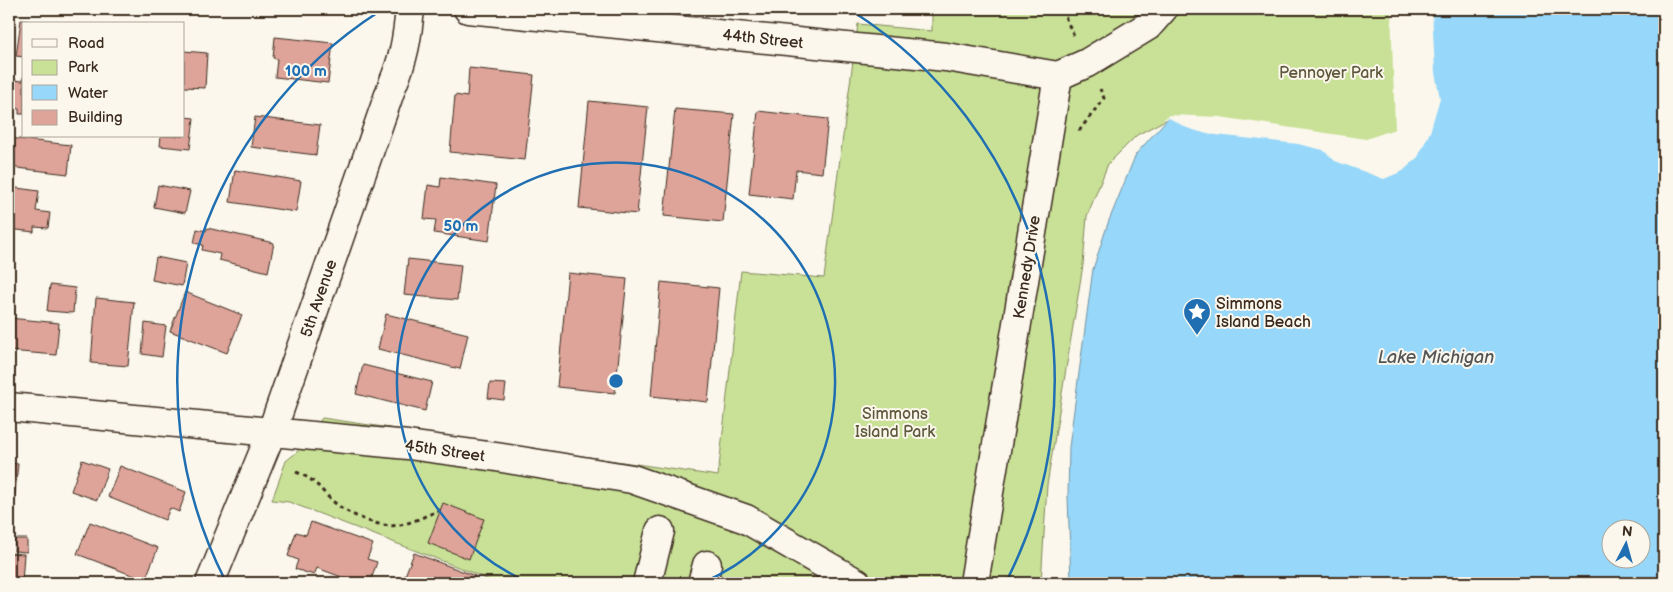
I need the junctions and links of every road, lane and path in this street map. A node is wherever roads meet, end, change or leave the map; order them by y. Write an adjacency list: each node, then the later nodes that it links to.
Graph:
1 (410, 9): 6 (street, 5th Avenue)
2 (468, 9): 4 (street, 44th Street)
3 (1163, 9): 4 (street)
4 (1058, 76): 13 (street, Kennedy Drive)
5 (9, 408): 6 (street, 45th Street)
6 (272, 431): 10 (street, 5th Avenue); 12 (street, 45th Street)
7 (296, 472): 8 (path)
8 (440, 510)
9 (660, 531): 11 (street)
10 (210, 583)
11 (647, 583)
12 (857, 583)
13 (974, 583)

